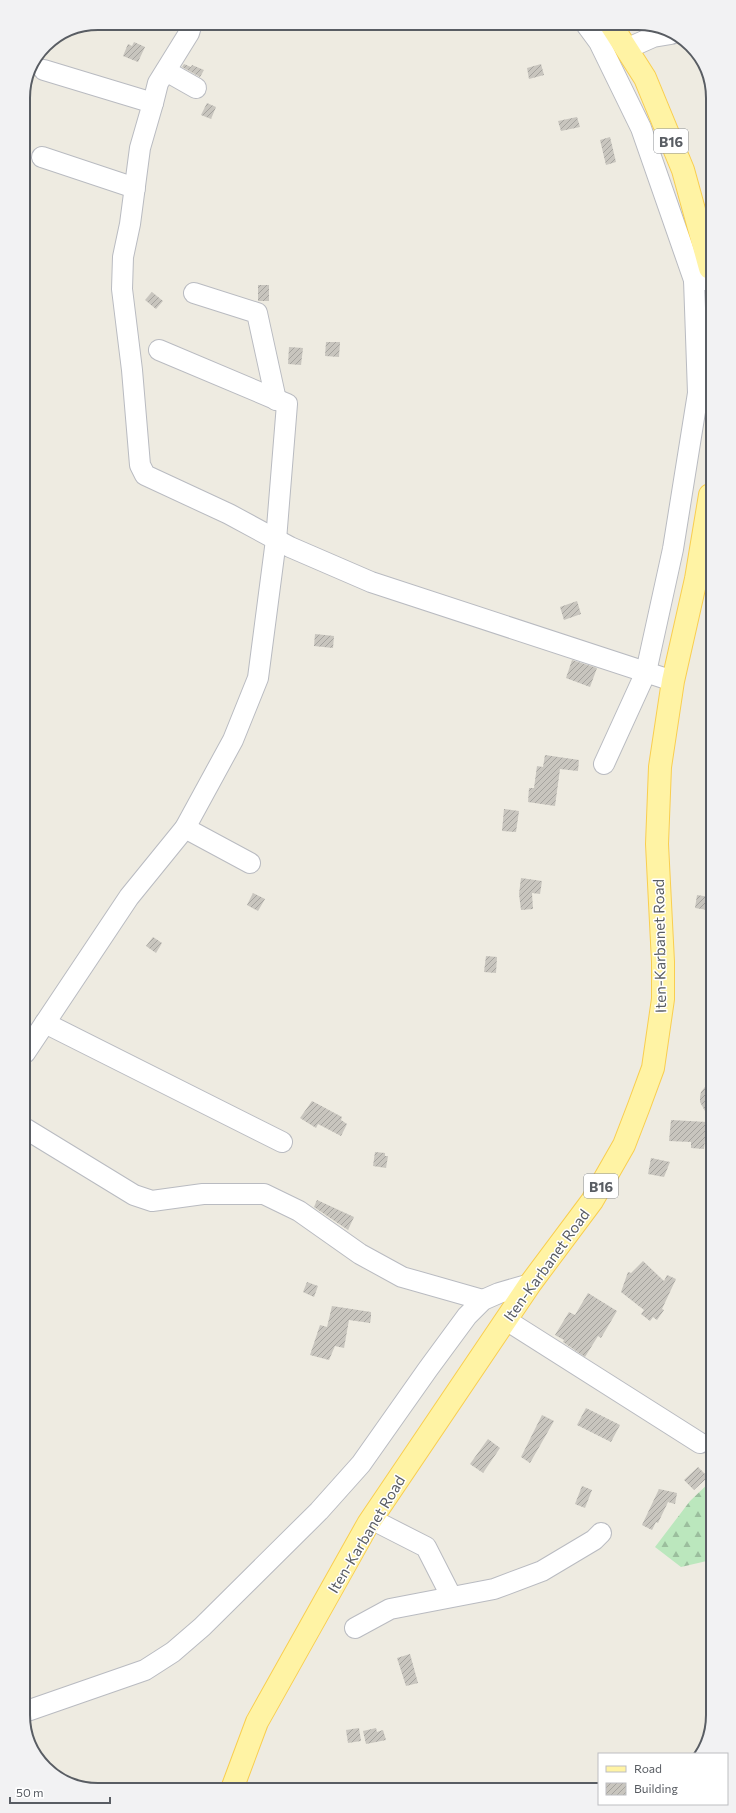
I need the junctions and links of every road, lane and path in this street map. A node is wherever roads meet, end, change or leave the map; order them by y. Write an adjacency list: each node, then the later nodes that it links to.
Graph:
1 (190, 30): 7 (street)
2 (591, 30): 12 (street)
3 (614, 30): 5 (main road, B16)
4 (663, 35): 5 (street)
5 (626, 49): 12 (main road, B16)
6 (44, 70): 9 (street)
7 (166, 71): 8 (street); 9 (street)
8 (196, 88)
9 (152, 103): 11 (street)
10 (42, 157): 11 (street)
11 (135, 188): 17 (street)
12 (704, 276): 18 (street)
13 (194, 293): 15 (street)
14 (159, 350): 15 (street)
15 (276, 400): 17 (street)
16 (706, 518): 19 (main road, Iten-Karbanet Road / B16)
17 (276, 540): 18 (street); 21 (street)
18 (646, 672): 19 (street); 20 (street)
19 (673, 681): 27 (main road, Iten-Karbanet Road / B16)
20 (604, 764)
21 (185, 828): 22 (street); 23 (street)
22 (250, 863)
23 (45, 1023): 24 (street); 26 (street)
24 (30, 1046)
25 (30, 1131): 28 (street)
26 (282, 1142)
27 (530, 1284): 28 (street); 29 (main road, Iten-Karbanet Road / B16)
28 (483, 1300): 35 (street)
29 (506, 1320): 30 (street); 31 (main road, Iten-Karbanet Road / B16)
30 (700, 1443)
31 (371, 1519): 33 (street); 36 (main road, Iten-Karbanet Road / B16)
32 (601, 1533): 33 (street)
33 (451, 1596): 34 (street)
34 (355, 1628)
35 (30, 1710)
36 (234, 1783)

